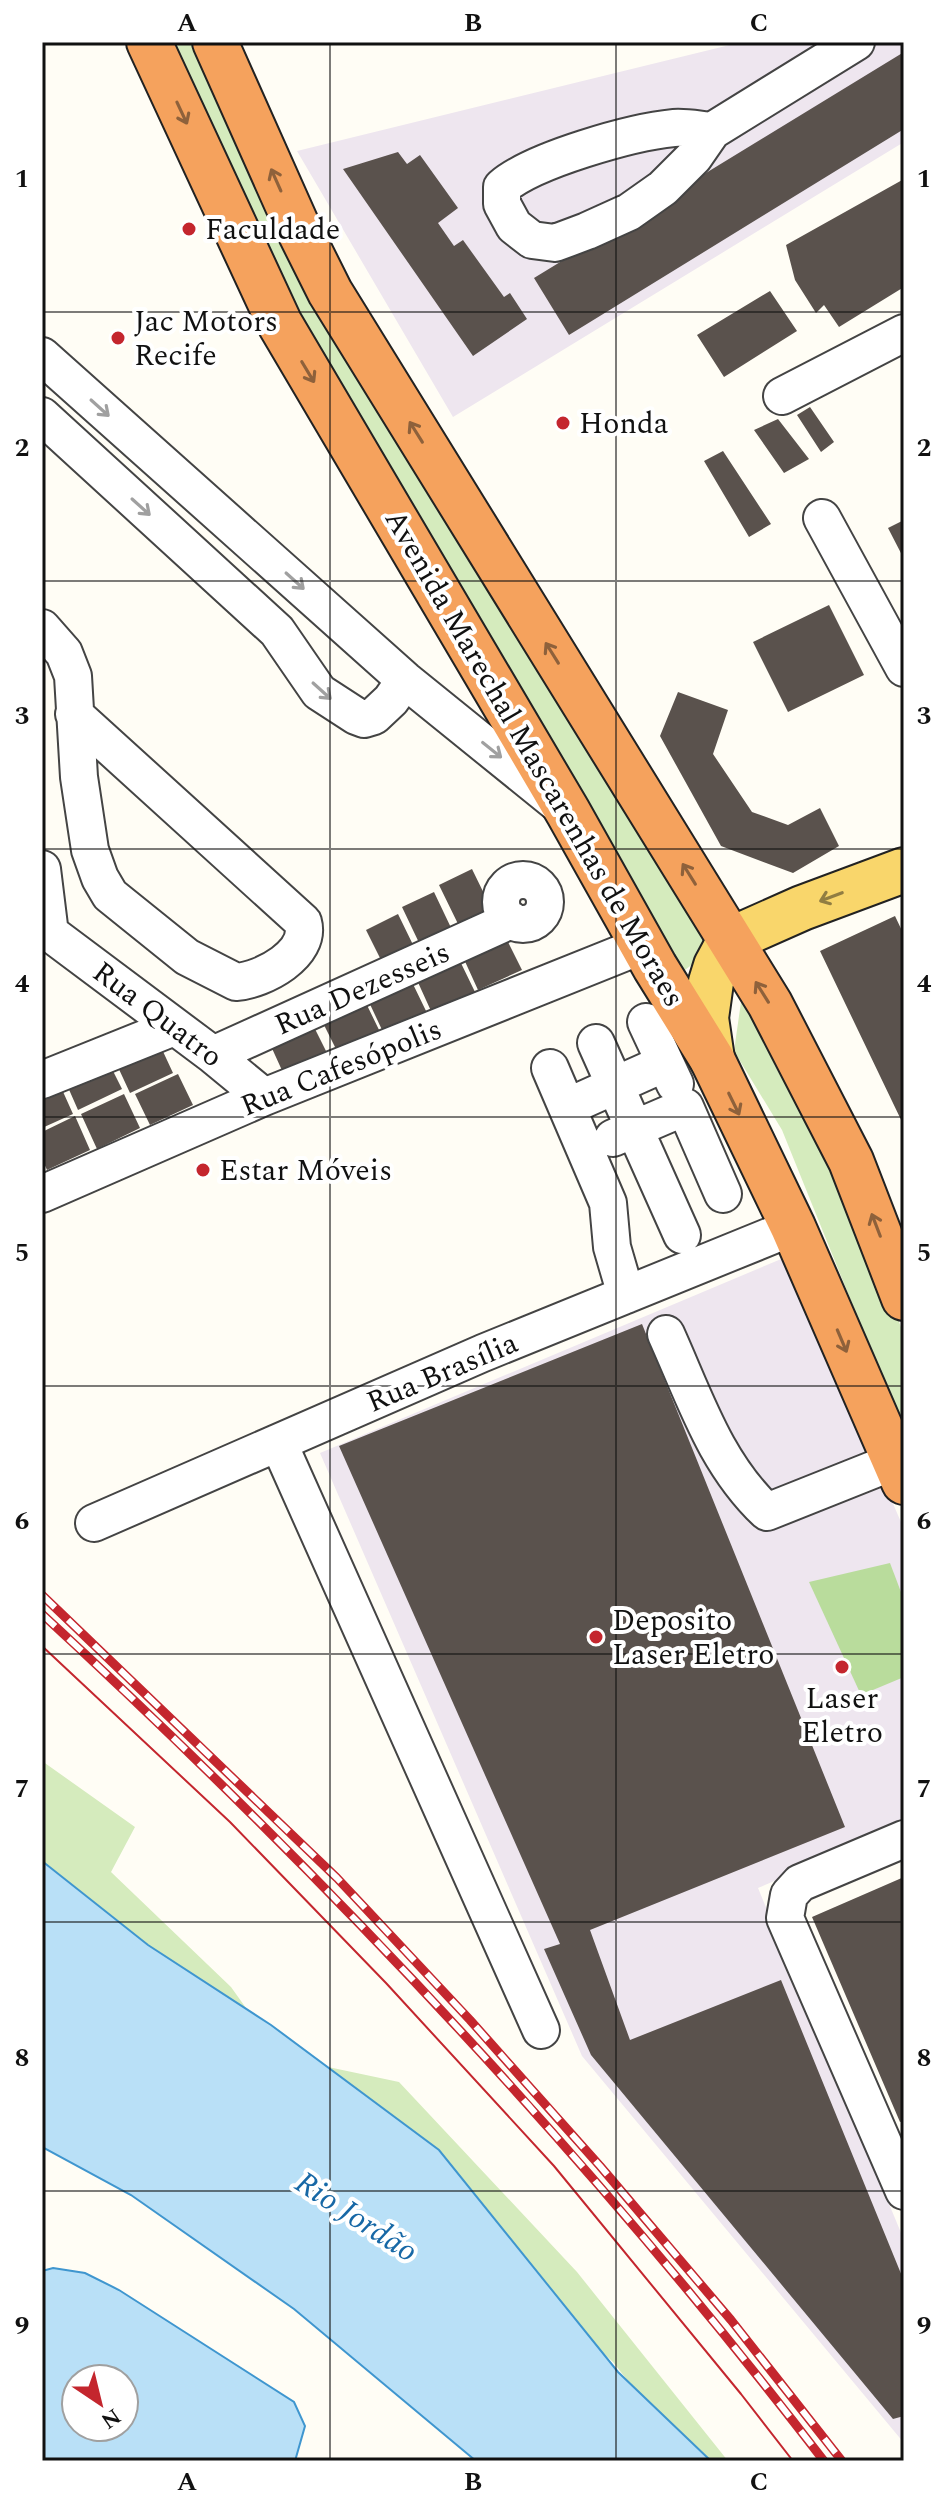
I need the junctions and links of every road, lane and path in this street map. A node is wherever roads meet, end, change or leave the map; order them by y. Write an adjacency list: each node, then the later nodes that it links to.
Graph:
1 (149, 42): 14 (highway, Avenida Marechal Mascarenhas de Moraes, one-way to 14)
2 (215, 42): 19 (highway, Avenida Marechal Mascarenhas de Moraes, one-way to 2)
3 (856, 42): 4 (street)
4 (712, 131): 4 (street)
5 (904, 333): 7 (street)
6 (42, 356): 12 (street, one-way to 12)
7 (782, 396)
8 (42, 416): 12 (street, one-way to 12)
9 (822, 518): 11 (street)
10 (42, 628): 13 (street)
11 (904, 668)
12 (405, 680): 14 (street, one-way to 14)
13 (74, 714): 13 (street)
14 (568, 812): 20 (highway, Avenida Marechal Mascarenhas de Moraes)
15 (42, 869): 18 (street)
16 (904, 870): 19 (main road, one-way to 19)
17 (511, 920): 24 (street, Rua Dezesseis)
18 (46, 930): 22 (street, Rua Quatro)
19 (730, 940): 25 (main road); 40 (highway, Avenida Marechal Mascarenhas de Moraes, one-way to 19)
20 (643, 945): 25 (highway, Avenida Marechal Mascarenhas de Moraes); 30 (street, Rua Cafesópolis)
21 (646, 1022): 26 (street)
22 (174, 1027): 24 (street, Rua Quatro); 28 (street)
23 (596, 1043): 29 (street)
24 (213, 1055): 30 (street, Rua Quatro)
25 (712, 1059): 37 (highway, Avenida Marechal Mascarenhas de Moraes, one-way to 37)
26 (665, 1063): 29 (street); 32 (street)
27 (550, 1068): 31 (street)
28 (42, 1080)
29 (615, 1086): 31 (street); 33 (street)
30 (264, 1097): 35 (street, Rua Cafesópolis)
31 (567, 1107): 34 (street)
32 (685, 1107): 33 (street); 36 (street)
33 (635, 1128): 34 (street); 38 (street)
34 (586, 1150): 39 (street)
35 (42, 1194)
36 (723, 1194)
37 (793, 1227): 39 (street, Rua Brasília); 43 (highway, Avenida Marechal Mascarenhas de Moraes, one-way to 43)
38 (682, 1235)
39 (624, 1289): 42 (street, Rua Brasília)
40 (904, 1298)
41 (666, 1334): 43 (street)
42 (279, 1444): 44 (street, Rua Brasília); 46 (street)
43 (899, 1472)
44 (94, 1523)
45 (904, 1839): 47 (street)
46 (541, 2030)
47 (904, 2191)

